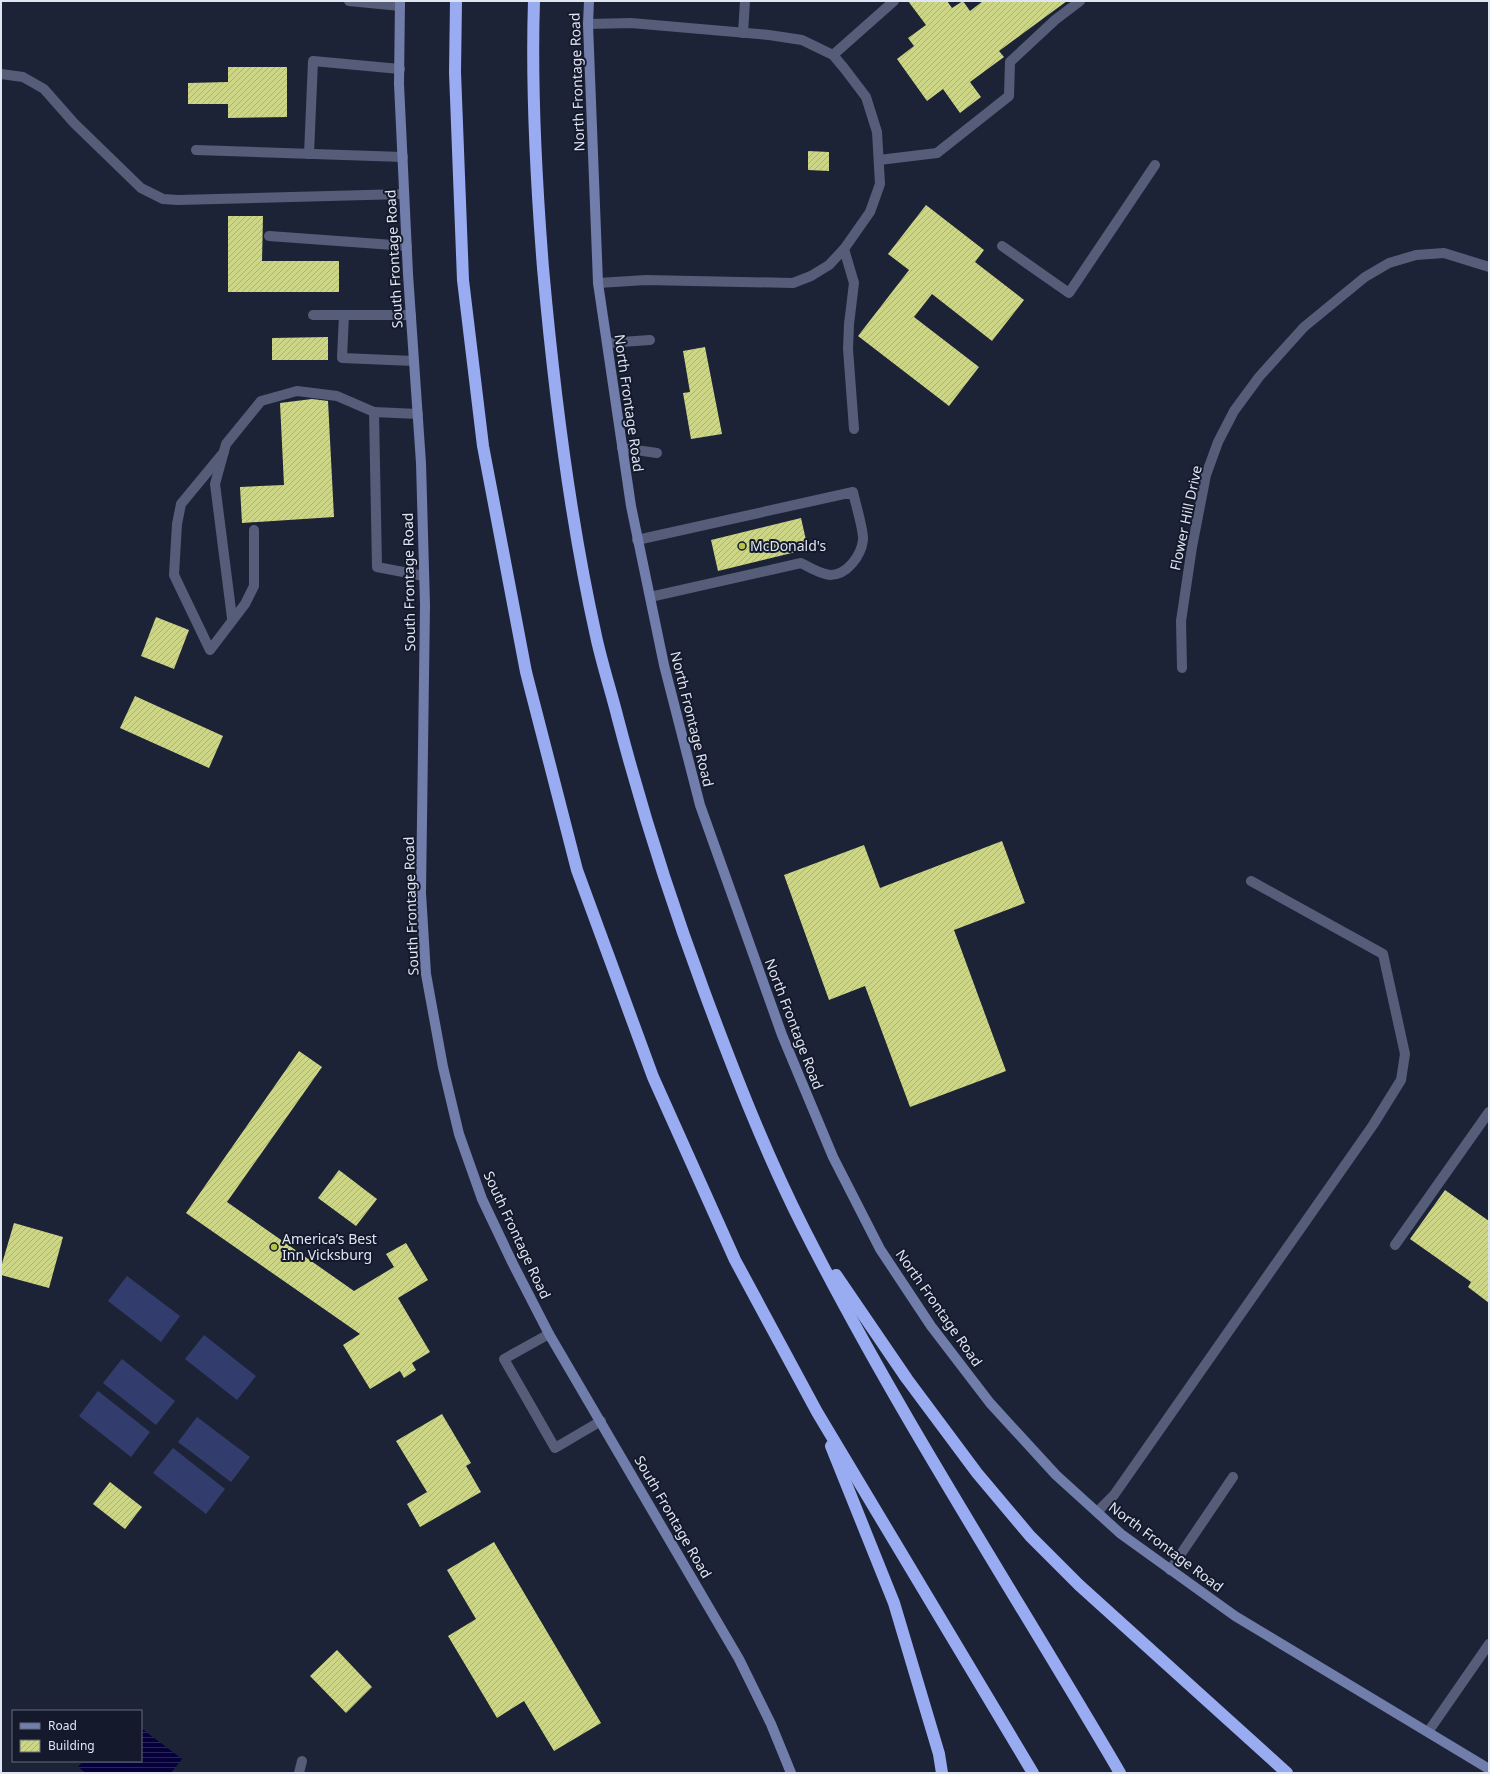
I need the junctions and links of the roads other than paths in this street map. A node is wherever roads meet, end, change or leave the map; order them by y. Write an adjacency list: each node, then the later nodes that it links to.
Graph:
1 (349, 1): 8 (street)
2 (456, 1): 49 (highway)
3 (534, 1): 46 (highway)
4 (589, 1): 9 (street, North Frontage Road)
5 (745, 1): 10 (street)
6 (894, 1): 11 (street)
7 (1080, 1): 17 (street)
8 (400, 4): 12 (street, South Frontage Road)
9 (588, 24): 10 (street); 25 (street, North Frontage Road)
10 (743, 33): 11 (street)
11 (833, 55): 17 (street)
12 (400, 69): 15 (street); 16 (street, South Frontage Road)
13 (1, 74): 19 (street)
14 (196, 150): 15 (street)
15 (309, 154): 16 (street)
16 (403, 157): 19 (street, South Frontage Road)
17 (879, 160): 23 (street)
18 (1154, 165): 22 (street)
19 (404, 194): 21 (street, South Frontage Road)
20 (269, 236): 21 (street)
21 (407, 246): 28 (street, South Frontage Road)
22 (1002, 246)
23 (844, 249): 25 (street); 34 (street)
24 (1489, 267): 43 (street, Flower Hill Drive)
25 (598, 284): 30 (street, North Frontage Road)
26 (313, 315): 27 (street)
27 (344, 315): 28 (street); 31 (street)
28 (411, 315): 31 (street, South Frontage Road)
29 (650, 340): 30 (street)
30 (607, 343): 35 (street, North Frontage Road)
31 (414, 362): 33 (street, South Frontage Road)
32 (374, 412): 33 (street); 36 (street); 40 (street)
33 (418, 414): 40 (street, South Frontage Road)
34 (854, 429)
35 (622, 448): 37 (street); 39 (street, North Frontage Road)
36 (224, 452): 42 (street); 42 (street)
37 (657, 453)
38 (254, 530): 42 (street)
39 (637, 540): 41 (street, North Frontage Road); 41 (street)
40 (424, 576): 48 (street, South Frontage Road)
41 (650, 597): 52 (street, North Frontage Road)
42 (232, 618)
43 (1182, 668)
44 (1251, 882): 52 (street)
45 (1489, 1112): 47 (street)
46 (802, 1225): 62 (highway); 63 (highway)
47 (1395, 1245)
48 (549, 1334): 50 (street, South Frontage Road); 50 (street)
49 (817, 1412): 60 (highway); 61 (highway)
50 (601, 1421): 59 (street, South Frontage Road)
51 (1233, 1477): 53 (street)
52 (1097, 1512): 53 (street, North Frontage Road)
53 (1170, 1570): 55 (street, North Frontage Road)
54 (1489, 1644): 55 (street)
55 (1428, 1732): 57 (street, North Frontage Road)
56 (302, 1761): 58 (street)
57 (1488, 1765)
58 (299, 1773)
59 (791, 1773)
60 (942, 1773)
61 (1032, 1773)
62 (1120, 1773)
63 (1286, 1773)

